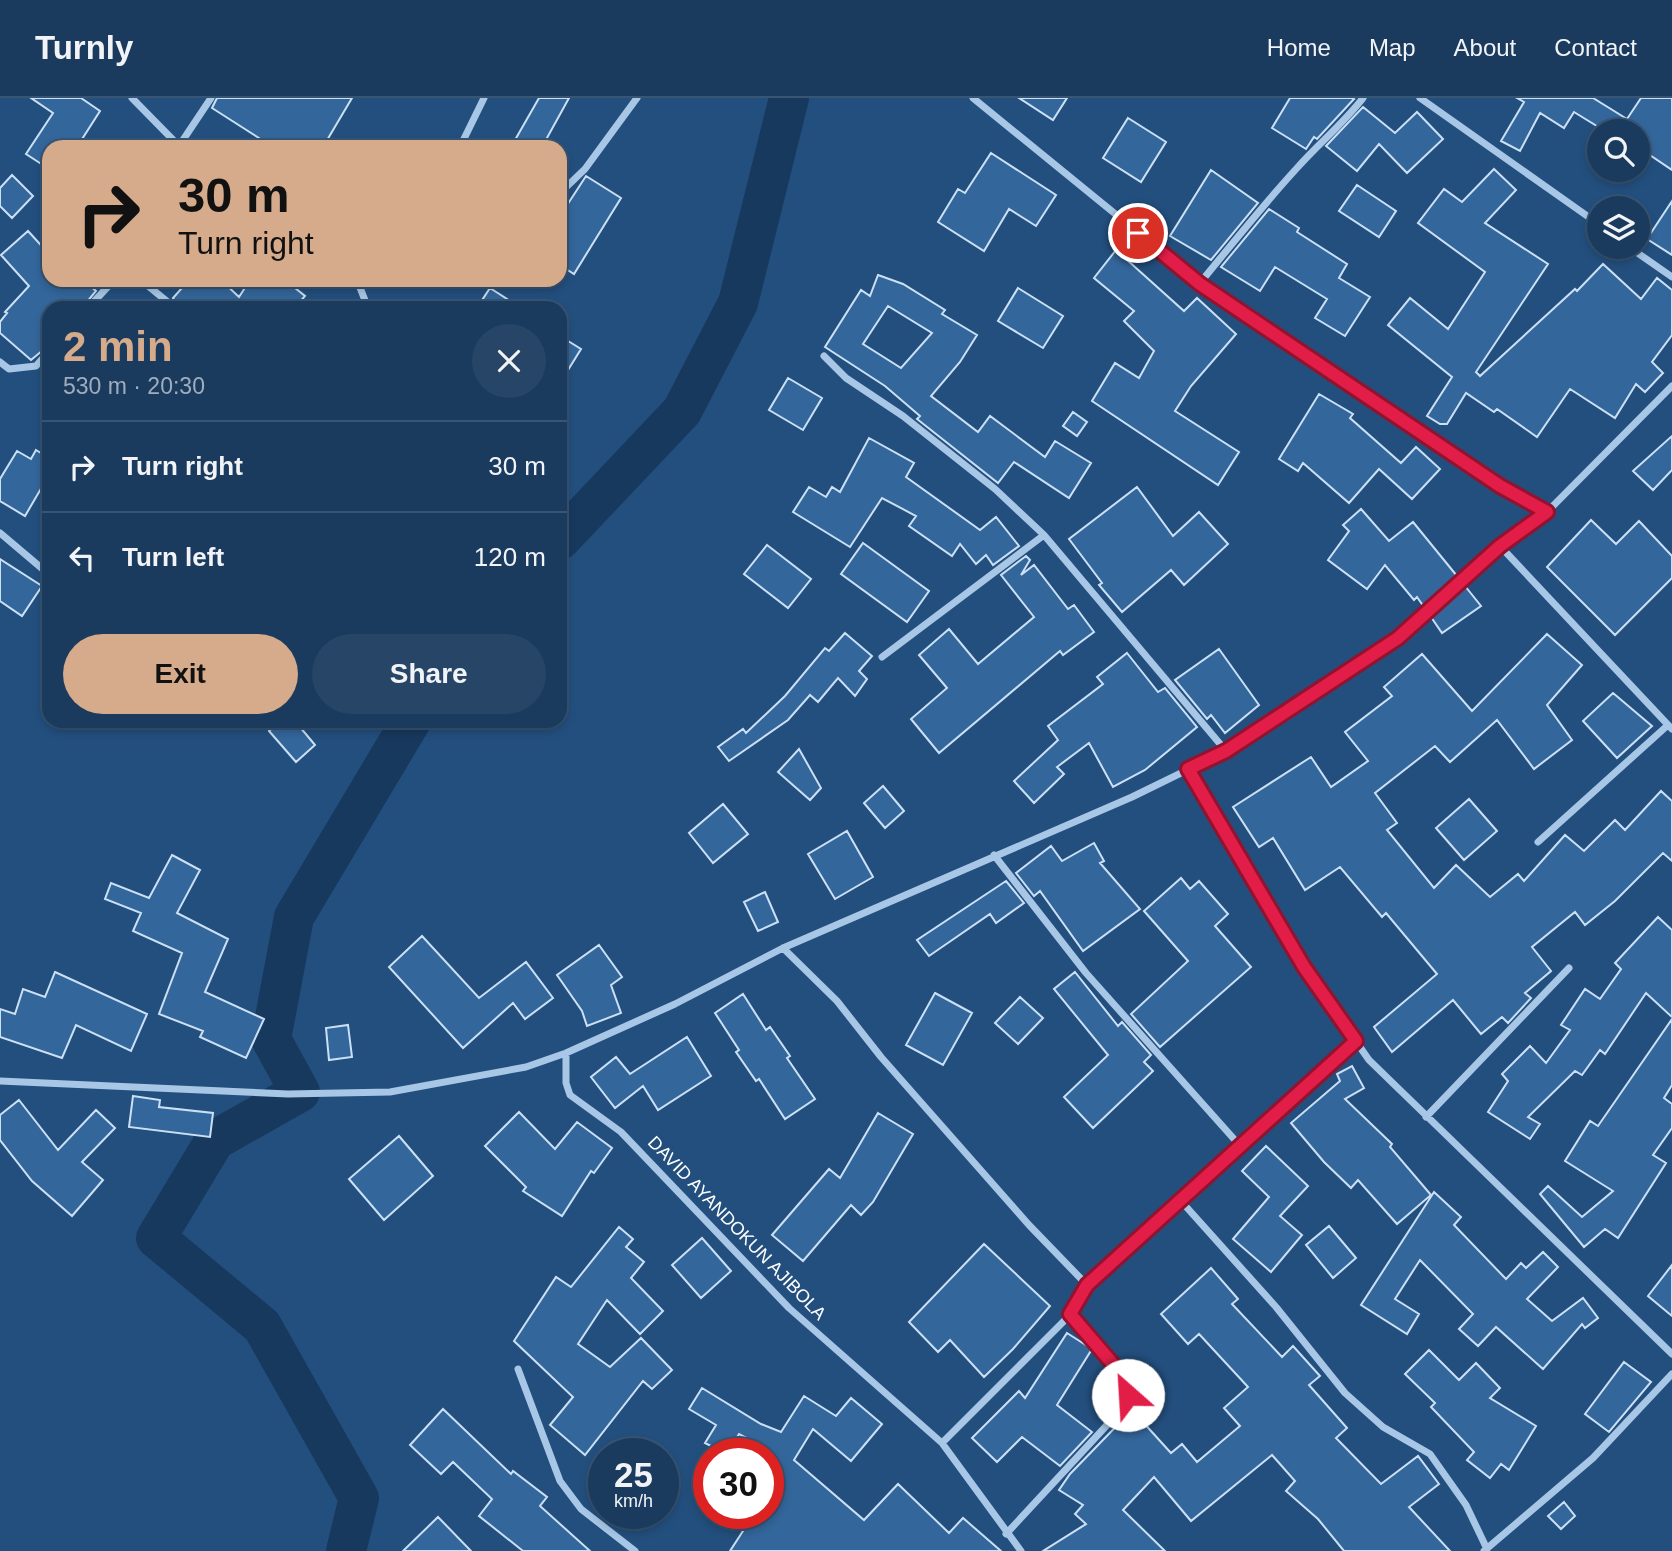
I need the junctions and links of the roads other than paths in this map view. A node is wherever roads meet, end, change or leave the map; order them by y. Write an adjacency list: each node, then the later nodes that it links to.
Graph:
1 (132, 98): 8 (street)
2 (211, 98): 9 (street)
3 (484, 98): 10 (street)
4 (637, 98): 11 (street)
5 (973, 98): 15 (street)
6 (1363, 98): 15 (street)
7 (1420, 98): 12 (street)
8 (173, 140)
9 (183, 140)
10 (463, 140)
11 (567, 186)
12 (1587, 216)
13 (1646, 259): 14 (street)
14 (1672, 277)
15 (1200, 284): 24 (street)
16 (108, 287): 18 (street)
17 (154, 287): 19 (street)
18 (94, 301)
19 (169, 301)
20 (824, 356): 26 (street)
21 (42, 359): 22 (street)
22 (0, 362)
23 (1672, 387): 24 (street)
24 (1547, 512): 27 (street)
25 (0, 533): 28 (street)
26 (1044, 535): 29 (street); 31 (street)
27 (1500, 546): 30 (street); 31 (street)
28 (42, 568)
29 (882, 657)
30 (1670, 727): 33 (street)
31 (1226, 751): 32 (street)
32 (1188, 769): 34 (street); 37 (street)
33 (1538, 842)
34 (994, 855): 35 (street); 41 (street)
35 (783, 948): 38 (street); 43 (street)
36 (1569, 968): 40 (street)
37 (1356, 1041): 40 (street); 41 (street)
38 (566, 1053): 39 (street); 48 (street, DAVID AYANDOKUN AJIBOLA)
39 (0, 1081)
40 (1426, 1117): 45 (street)
41 (1242, 1147): 42 (street)
42 (1181, 1201): 43 (street); 50 (street)
43 (1087, 1285): 44 (street)
44 (1070, 1314): 48 (street); 49 (street)
45 (1672, 1354)
46 (518, 1369): 51 (street)
47 (1672, 1374): 50 (street)
48 (942, 1443): 49 (street, DAVID AYANDOKUN AJIBOLA)
49 (1006, 1534): 52 (street, DAVID AYANDOKUN AJIBOLA)
50 (1486, 1550)
51 (635, 1551)
52 (1021, 1551)

